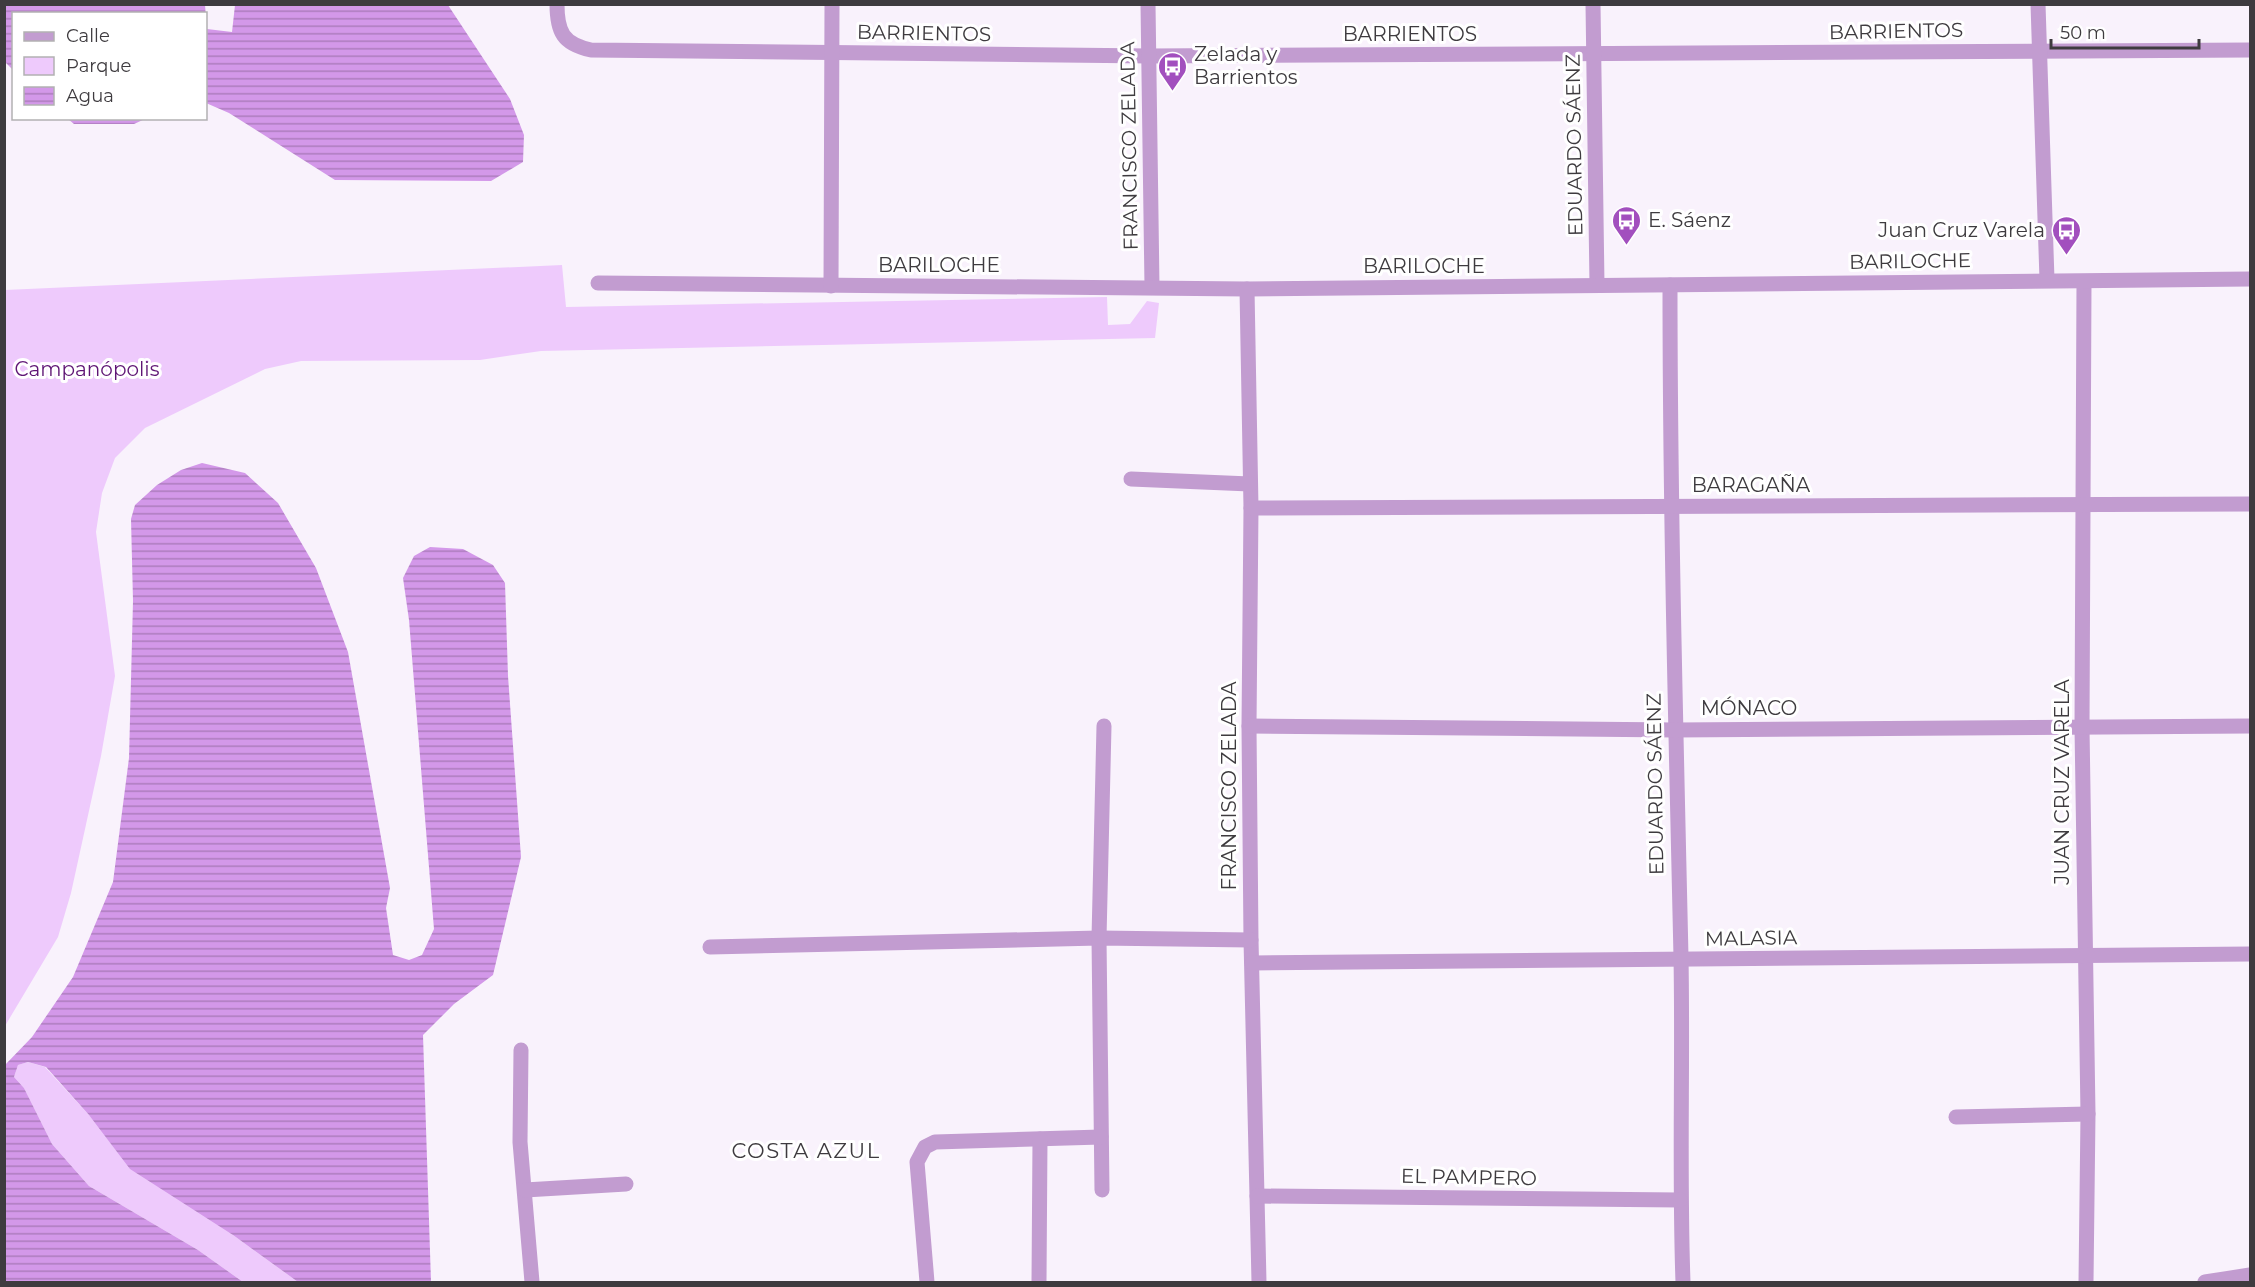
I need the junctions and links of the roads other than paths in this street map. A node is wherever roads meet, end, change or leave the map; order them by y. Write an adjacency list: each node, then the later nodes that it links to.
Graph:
1 (557, 4): 8 (street, BARRIENTOS)
2 (832, 4): 8 (street)
3 (1148, 4): 10 (street, FRANCISCO ZELADA)
4 (1593, 4): 9 (street, EDUARDO SÁENZ)
5 (2038, 4): 7 (street)
6 (2250, 50): 7 (street, BARRIENTOS)
7 (2038, 51): 9 (street, BARRIENTOS); 12 (street)
8 (834, 54): 10 (street, BARRIENTOS); 17 (street)
9 (1594, 55): 10 (street, BARRIENTOS); 15 (street, EDUARDO SÁENZ)
10 (1150, 56): 18 (street, FRANCISCO ZELADA)
11 (2250, 279): 13 (street, BARILOCHE)
12 (2048, 280): 13 (street, BARILOCHE); 16 (street, BARILOCHE)
13 (2084, 282): 24 (street, JUAN CRUZ VARELA)
14 (598, 283): 17 (street, BARILOCHE)
15 (1597, 285): 16 (street, BARILOCHE); 19 (street, BARILOCHE)
16 (1670, 285): 23 (street, EDUARDO SÁENZ)
17 (831, 286): 18 (street, BARILOCHE)
18 (1152, 287): 19 (street, BARILOCHE)
19 (1247, 289): 21 (street, FRANCISCO ZELADA)
20 (1131, 479): 21 (street)
21 (1250, 484): 25 (street, FRANCISCO ZELADA)
22 (2250, 504): 24 (street, BARAGAÑA)
23 (1670, 506): 24 (street, BARAGAÑA); 25 (street, BARAGAÑA); 30 (street, EDUARDO SÁENZ)
24 (2083, 506): 29 (street, JUAN CRUZ VARELA)
25 (1251, 508): 27 (street, FRANCISCO ZELADA)
26 (1104, 726): 31 (street)
27 (1249, 726): 30 (street, MÓNACO); 32 (street, FRANCISCO ZELADA)
28 (2250, 726): 29 (street, MÓNACO)
29 (2082, 727): 30 (street, MÓNACO); 35 (street, JUAN CRUZ VARELA)
30 (1675, 730): 36 (street, EDUARDO SÁENZ)
31 (1099, 938): 32 (street); 33 (street); 41 (street)
32 (1251, 940): 37 (street, FRANCISCO ZELADA)
33 (710, 947)
34 (2250, 954): 35 (street, MALASIA)
35 (2084, 955): 36 (street, MALASIA); 39 (street, JUAN CRUZ VARELA)
36 (1681, 960): 37 (street, MALASIA); 47 (street, EDUARDO SÁENZ)
37 (1252, 963): 46 (street, FRANCISCO ZELADA)
38 (521, 1050): 44 (street)
39 (2088, 1114): 40 (street); 54 (street, JUAN CRUZ VARELA)
40 (1956, 1117)
41 (1101, 1137): 42 (street); 45 (street)
42 (1041, 1139): 50 (street); 51 (street)
43 (626, 1184): 44 (street)
44 (525, 1190): 49 (street)
45 (1101, 1190)
46 (1257, 1196): 47 (street, EL PAMPERO); 52 (street, FRANCISCO ZELADA)
47 (1680, 1200): 53 (street, EDUARDO SÁENZ)
48 (2250, 1275): 55 (street)
49 (532, 1282)
50 (927, 1282)
51 (1038, 1282)
52 (1259, 1282)
53 (1683, 1282)
54 (2086, 1282)
55 (2205, 1282)

